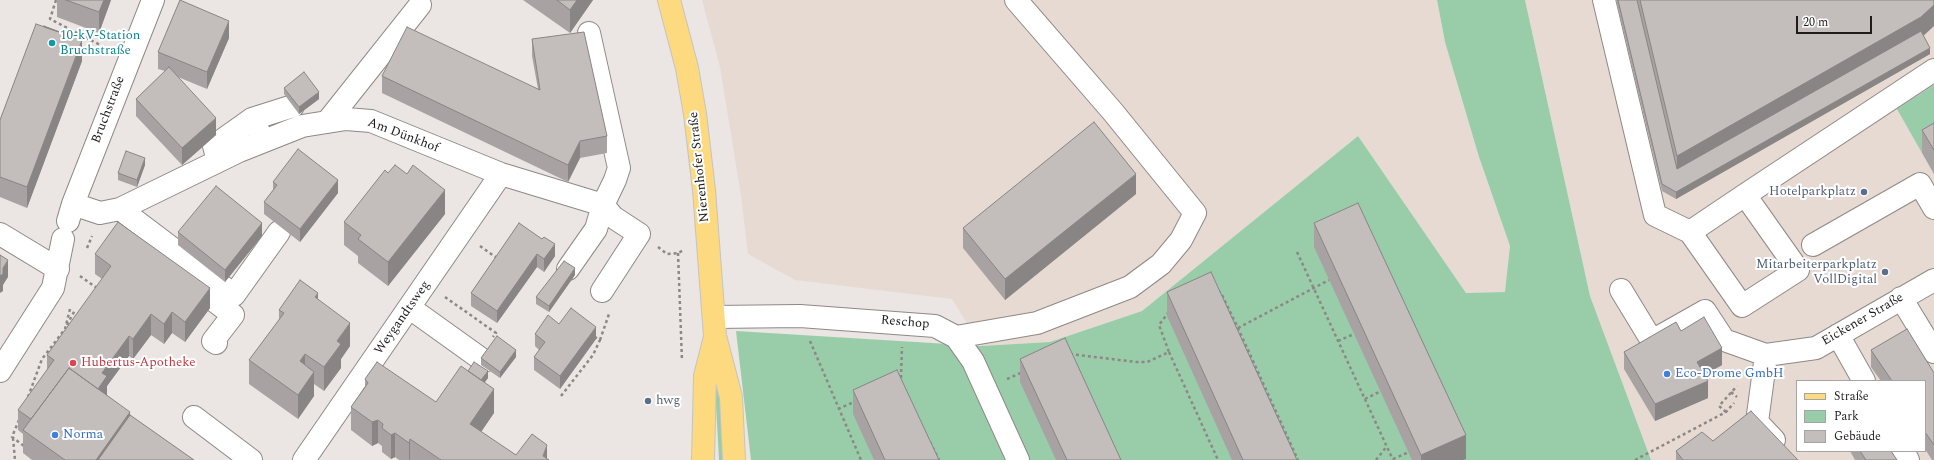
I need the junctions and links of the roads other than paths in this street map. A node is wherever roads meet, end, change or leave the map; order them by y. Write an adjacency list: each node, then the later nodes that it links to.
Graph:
1 (153, 0): 18 (street, Bruchstraße)
2 (669, 0): 30 (main road, Nierenhofer Straße)
3 (1016, 0): 32 (street)
4 (1604, 0): 20 (street)
5 (420, 5): 10 (street)
6 (589, 33): 15 (street)
7 (1934, 70): 14 (street)
8 (293, 106): 9 (street)
9 (252, 119): 11 (street); 12 (street)
10 (327, 122): 11 (street, Am Dünkhof); 13 (street, Am Dünkhof)
11 (264, 141): 12 (street, Am Dünkhof)
12 (218, 161): 17 (street, Am Dünkhof)
13 (501, 174): 15 (street, Am Dünkhof); 29 (street, Weygandtsweg)
14 (1745, 195): 20 (street); 20 (street)
15 (603, 205): 24 (street); 27 (street, Am Dünkhof)
16 (1934, 208): 22 (street)
17 (110, 211): 18 (street); 19 (street); 33 (street)
18 (68, 221): 23 (street, Bruchstraße)
19 (279, 232)
20 (1690, 232)
21 (0, 234): 23 (street)
22 (1813, 245)
23 (58, 269): 37 (street, Bruchstraße)
24 (568, 269)
25 (1934, 280): 28 (street, Eickener Straße)
26 (1621, 290): 35 (street)
27 (602, 291)
28 (1901, 298): 31 (street, Eickener Straße); 34 (street)
29 (410, 308): 36 (street); 42 (street, Weygandtsweg)
30 (714, 326): 32 (street, Reschop); 43 (main road, Nierenhofer Straße); 44 (main road, Nierenhofer Straße)
31 (1838, 335): 35 (street, Eickener Straße); 38 (street)
32 (956, 337): 45 (street, Reschop)
33 (216, 343)
34 (1934, 352)
35 (1766, 355): 40 (street)
36 (484, 361)
37 (0, 371)
38 (1863, 380)
39 (194, 418): 41 (street)
40 (1779, 447)
41 (251, 460)
42 (304, 460)
43 (703, 460)
44 (734, 460)
45 (1018, 460)

